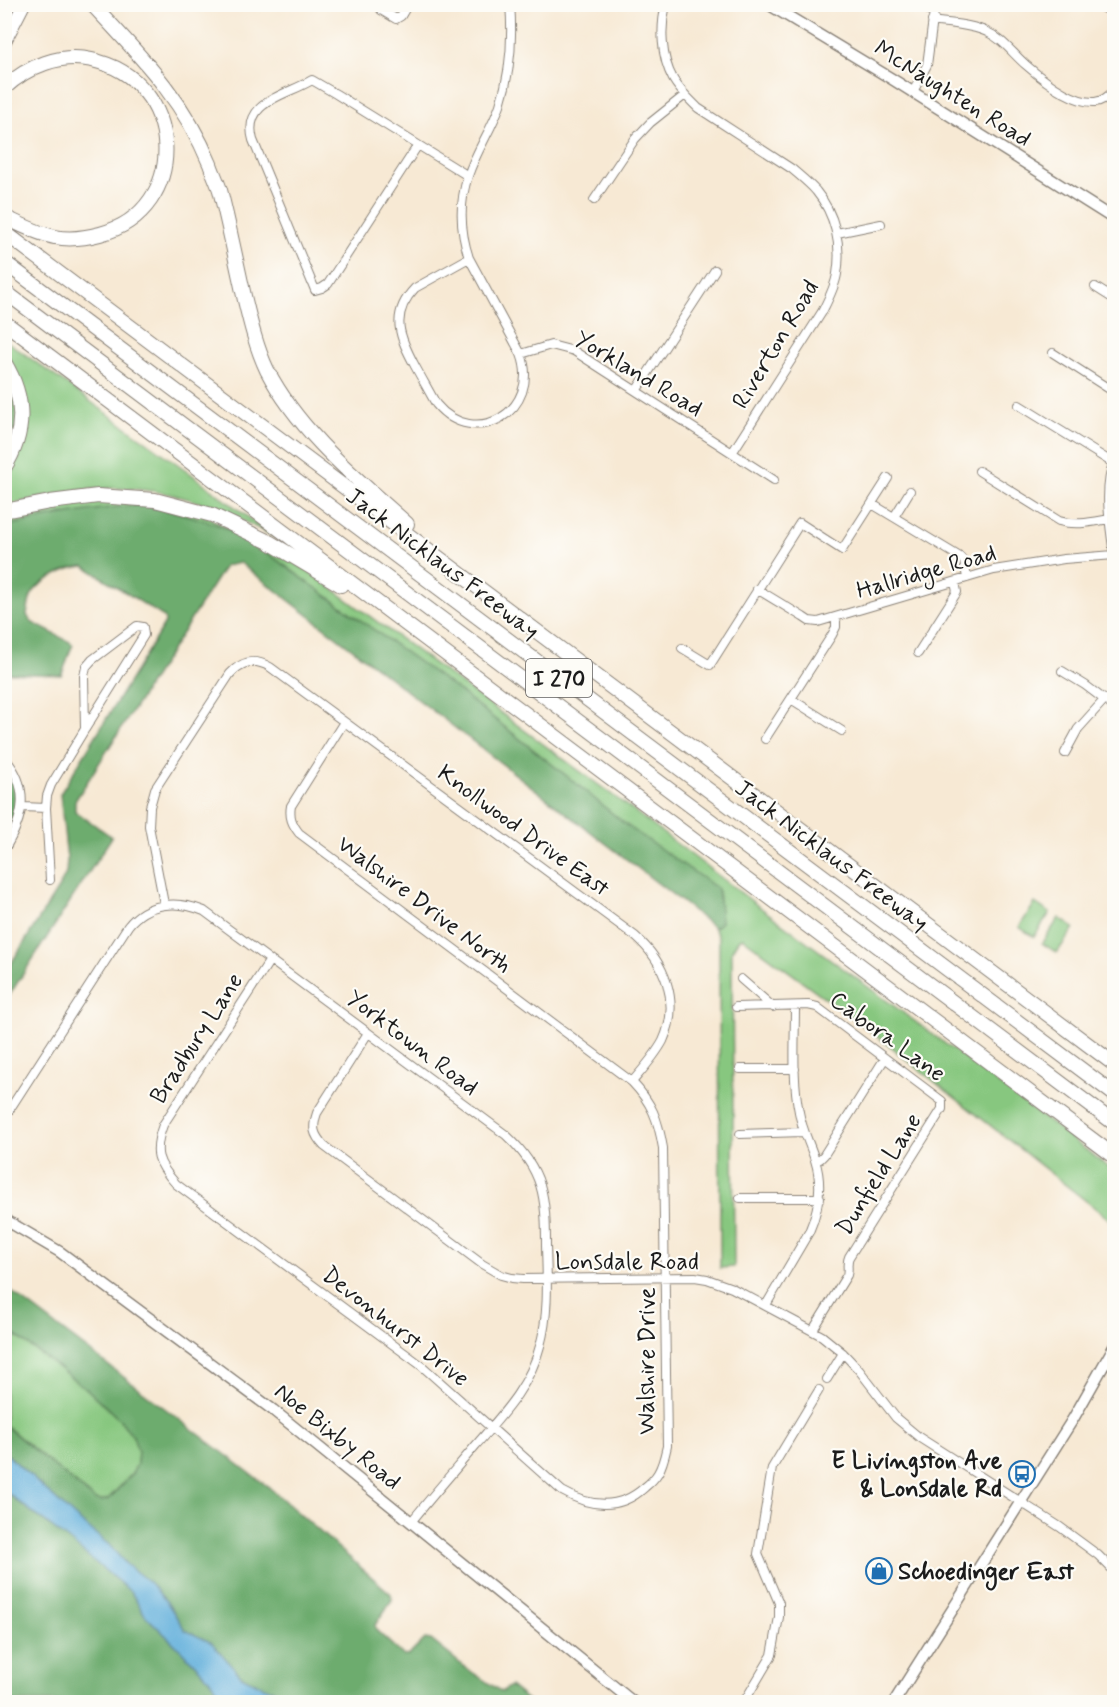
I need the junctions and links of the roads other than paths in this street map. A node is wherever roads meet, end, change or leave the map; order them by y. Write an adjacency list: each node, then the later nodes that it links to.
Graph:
1 (8, 4): 12 (main road)
2 (24, 4): 15 (main road)
3 (92, 4): 52 (highway)
4 (379, 4): 5 (street)
5 (408, 4)
6 (510, 4): 21 (street)
7 (666, 4): 19 (street, Riverton Road)
8 (768, 4): 18 (street, McNaughten Road)
9 (917, 4): 11 (street)
10 (1096, 4): 13 (street)
11 (934, 8): 14 (street)
12 (4, 11)
13 (1114, 13)
14 (932, 21): 17 (street); 18 (street)
15 (4, 43)
16 (4, 88): 24 (highway)
17 (1114, 90)
18 (913, 92): 23 (street, McNaughten Road)
19 (685, 95): 22 (street); 27 (street, Riverton Road)
20 (418, 146): 20 (street); 21 (street)
21 (468, 176): 28 (street)
22 (594, 200)
23 (1113, 215)
24 (4, 217)
25 (881, 224): 27 (street)
26 (4, 232): 52 (highway)
27 (837, 233): 41 (street, Riverton Road)
28 (469, 258): 36 (street); 36 (street)
29 (4, 262): 87 (highway, Jack Nicklaus Freeway / I 270)
30 (715, 270): 38 (street)
31 (1095, 287): 33 (street)
32 (4, 291): 90 (highway, Jack Nicklaus Freeway / I 270)
33 (1114, 299)
34 (4, 322): 57 (highway)
35 (1053, 353): 39 (street)
36 (520, 354): 38 (street, Yorkland Road)
37 (4, 362): 43 (highway)
38 (636, 391): 41 (street, Yorkland Road)
39 (1114, 392)
40 (1019, 405): 42 (street)
41 (732, 453): 46 (street, Yorkland Road)
42 (1114, 462): 51 (street)
43 (4, 468)
44 (979, 471): 51 (street)
45 (888, 478): 48 (street)
46 (774, 480)
47 (910, 491): 50 (street)
48 (872, 504): 50 (street); 56 (street)
49 (4, 511): 57 (highway)
50 (894, 517): 54 (street)
51 (1110, 519): 53 (street)
52 (432, 553): 83 (highway)
53 (1114, 555): 54 (street, Hallridge Road)
54 (967, 578): 55 (street, Hallridge Road)
55 (955, 582): 58 (street, Hallridge Road); 60 (street)
56 (757, 589): 58 (street, Hallridge Road); 59 (street)
57 (395, 615): 94 (highway)
58 (836, 618): 62 (street)
59 (682, 648)
60 (918, 653)
61 (1062, 670): 63 (street)
62 (791, 699): 67 (street); 68 (street)
63 (1105, 699): 64 (street); 69 (street)
64 (1114, 707)
65 (344, 722): 75 (street, Knollwood Drive East); 86 (street, Knollwood Drive East); 86 (street, Walshire Drive North)
66 (85, 729): 66 (street); 72 (street)
67 (842, 731)
68 (765, 739)
69 (1065, 753)
70 (4, 757): 71 (street)
71 (23, 807): 72 (street); 73 (street)
72 (46, 808): 74 (street)
73 (4, 850)
74 (50, 880)
75 (164, 904): 76 (street, Yorktown Road); 89 (street)
76 (270, 960): 81 (street, Yorktown Road); 93 (street, Bradbury Lane)
77 (741, 979): 78 (street)
78 (773, 1006): 79 (street, Cabora Lane); 80 (street, Cabora Lane)
79 (795, 1006): 82 (street, Cabora Lane); 84 (street)
80 (736, 1007)
81 (368, 1033): 100 (street, Yorktown Road); 100 (street, Lonsdale Road)
82 (885, 1058): 88 (street, Cabora Lane); 95 (street)
83 (1114, 1064)
84 (795, 1069): 85 (street); 91 (street)
85 (740, 1070)
86 (632, 1082): 99 (street, Walshire Drive)
87 (1114, 1094)
88 (942, 1101): 102 (street, Dunfield Lane)
89 (4, 1118)
90 (1114, 1123)
91 (803, 1132): 92 (street); 95 (street)
92 (740, 1134)
93 (158, 1140): 107 (street, Devonhurst Drive)
94 (1114, 1156)
95 (815, 1160): 97 (street)
96 (740, 1198): 97 (street)
97 (820, 1198): 101 (street)
98 (4, 1219): 110 (street, Noe Bixby Road)
99 (665, 1278): 100 (street, Lonsdale Road); 101 (street, Lonsdale Road); 108 (street, Walshire Drive)
100 (547, 1280): 107 (street, Yorktown Road)
101 (766, 1305): 102 (street, Lonsdale Road)
102 (813, 1330): 104 (street, Lonsdale Road)
103 (1114, 1347): 109 (street)
104 (843, 1353): 105 (street); 109 (street, Lonsdale Road)
105 (827, 1379)
106 (819, 1390): 113 (street)
107 (491, 1428): 108 (street, Devonhurst Drive); 110 (street, Yorktown Road)
108 (637, 1495)
109 (1021, 1502): 111 (street, Lonsdale Road); 114 (street)
110 (411, 1522): 112 (street, Noe Bixby Road)
111 (1114, 1570)
112 (633, 1702)
113 (744, 1702)
114 (894, 1702)

